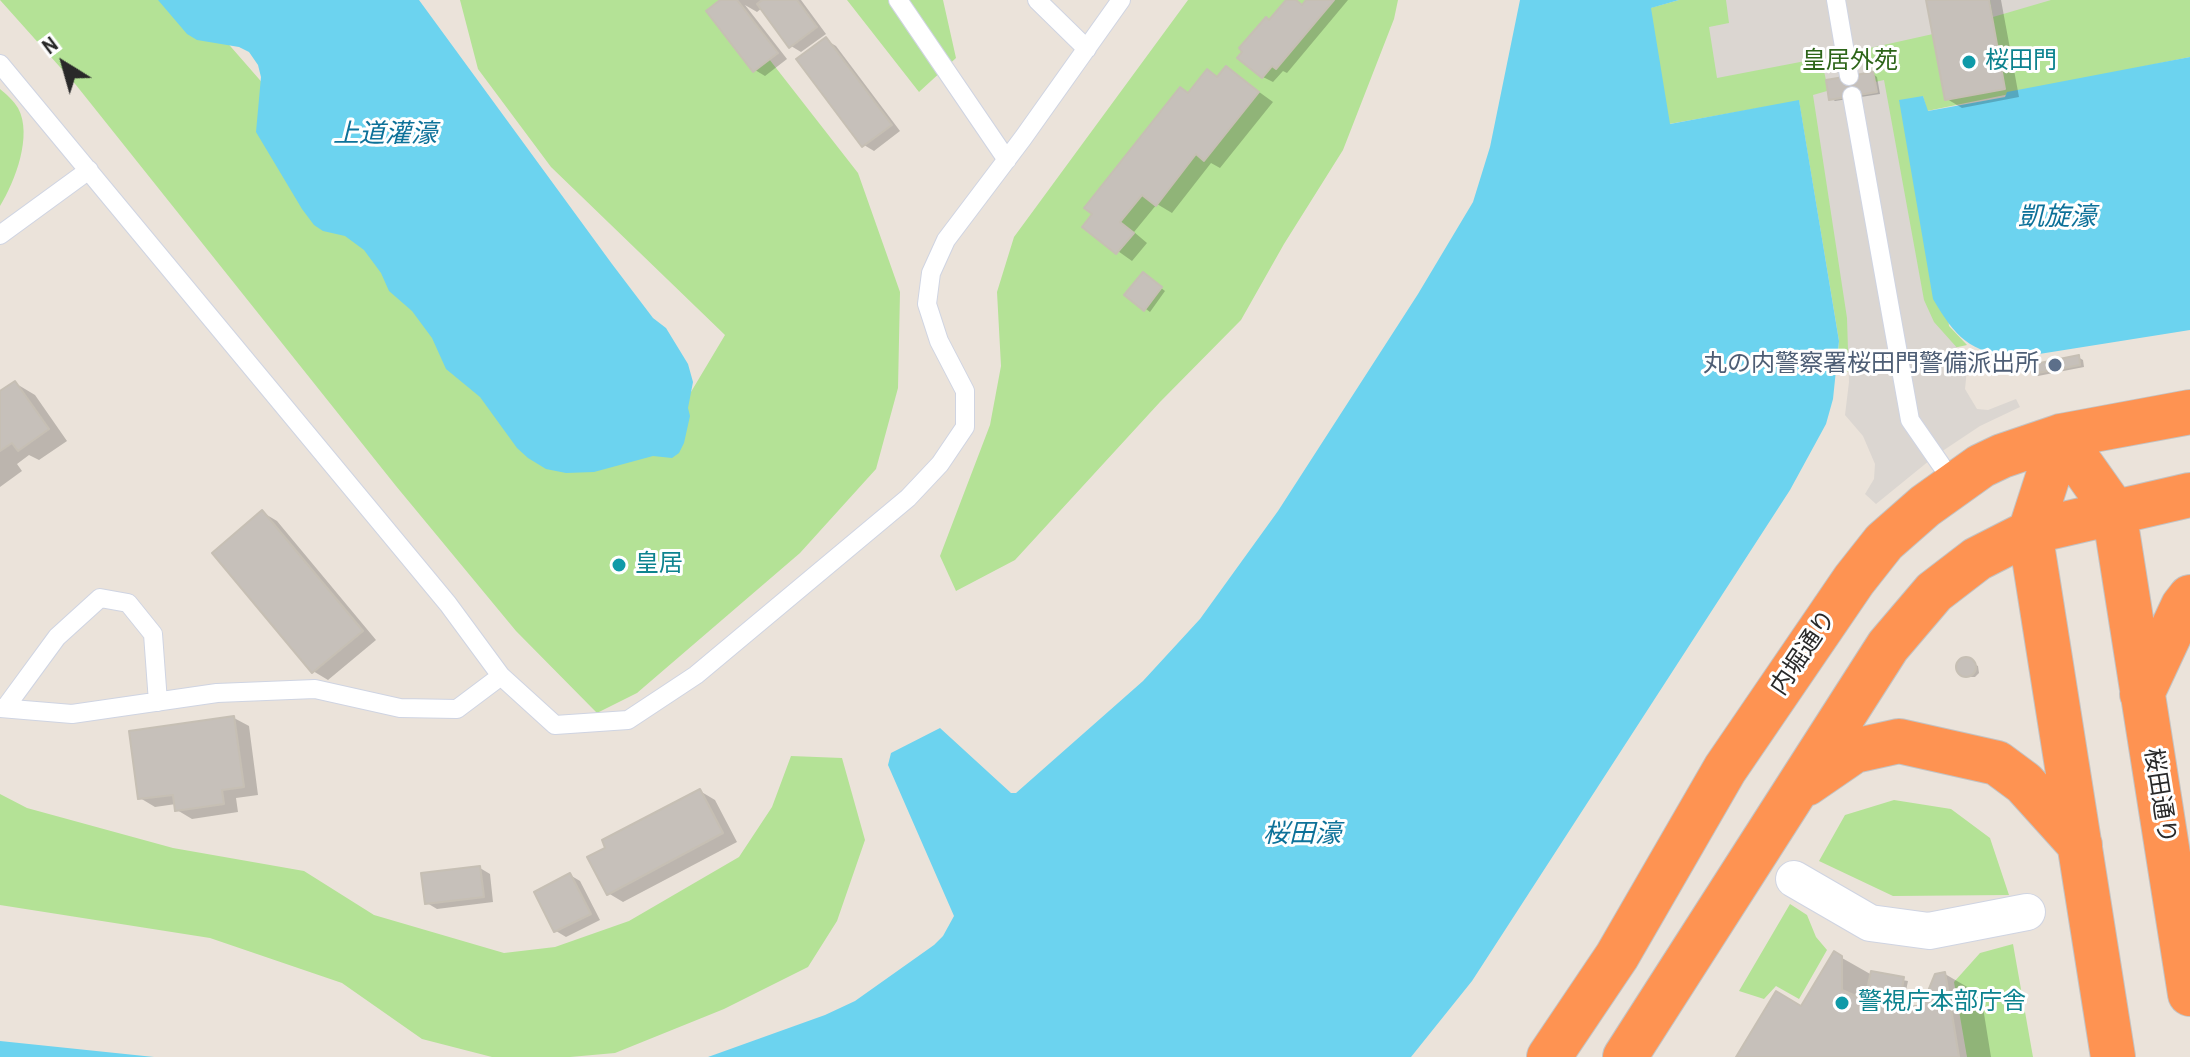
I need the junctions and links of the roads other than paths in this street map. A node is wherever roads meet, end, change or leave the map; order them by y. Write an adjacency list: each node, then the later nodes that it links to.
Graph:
1 (898, 0): 9 (lane)
2 (1037, 0): 5 (lane)
3 (1121, 0): 5 (lane)
4 (1836, 0): 7 (lane)
5 (1087, 49): 9 (lane)
6 (0, 64): 10 (lane)
7 (1849, 76)
8 (1852, 96): 14 (lane)
9 (1007, 160): 19 (lane)
10 (89, 170): 11 (lane); 19 (lane)
11 (0, 235)
12 (2190, 412): 13 (highway, 内堀通り)
13 (2061, 436): 14 (highway, 内堀通り); 16 (highway); 17 (highway)
14 (1955, 485): 28 (highway, 内堀通り)
15 (2190, 495): 16 (highway)
16 (2114, 511): 17 (highway); 20 (highway, 桜田通り)
17 (2030, 532): 23 (highway); 24 (highway)
18 (2190, 597): 20 (highway)
19 (501, 676): 21 (lane)
20 (2142, 694): 27 (highway, 桜田通り)
21 (158, 702): 22 (lane); 22 (lane)
22 (2, 708)
23 (1791, 795): 24 (highway); 29 (highway)
24 (2080, 845): 30 (highway)
25 (1794, 879): 26 (street)
26 (2027, 912)
27 (2190, 994)
28 (1549, 1057)
29 (1625, 1057)
30 (2113, 1057)

